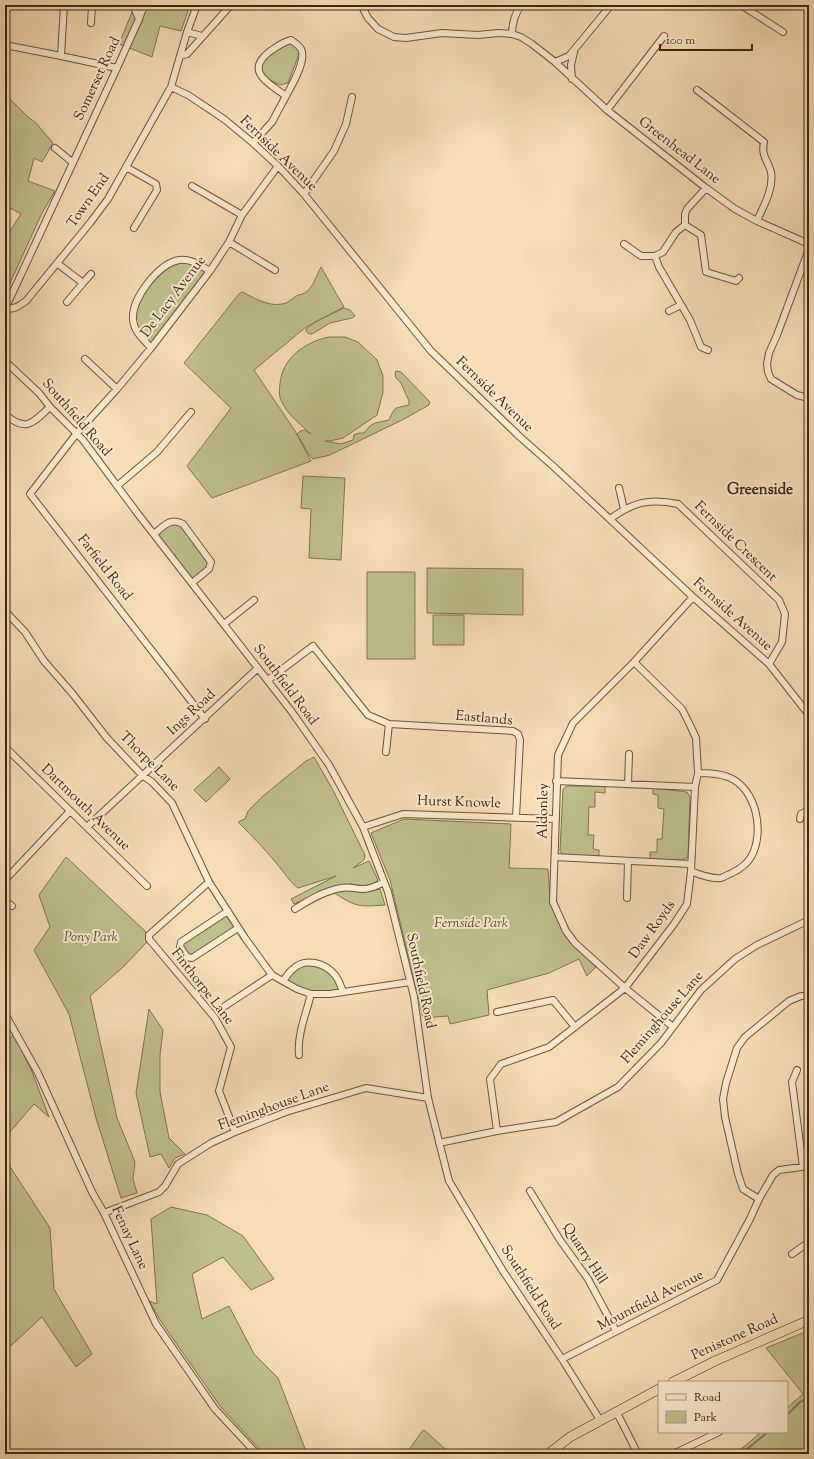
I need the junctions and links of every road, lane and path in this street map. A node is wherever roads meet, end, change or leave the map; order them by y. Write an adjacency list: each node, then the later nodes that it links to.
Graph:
1 (64, 5): 20 (street)
2 (92, 5): 12 (street)
3 (133, 5): 11 (street)
4 (144, 5): 11 (street, Somerset Road)
5 (196, 5): 13 (street, Town End)
6 (231, 5): 16 (street)
7 (361, 5): 15 (street)
8 (521, 5): 15 (street)
9 (611, 5): 19 (street)
10 (741, 5): 14 (street)
11 (139, 19): 23 (street, Somerset Road)
12 (91, 23)
13 (187, 32): 16 (street); 21 (street, Town End)
14 (784, 32)
15 (512, 34): 22 (street, Greenhead Lane)
16 (202, 36): 21 (street)
17 (664, 36): 29 (street)
18 (5, 45): 20 (street)
19 (576, 49): 22 (street); 24 (street)
20 (62, 56): 23 (street)
21 (180, 56): 25 (street, Town End)
22 (555, 62): 24 (street, Greenhead Lane)
23 (117, 68): 32 (street, Somerset Road)
24 (572, 79): 29 (street, Greenhead Lane)
25 (171, 87): 30 (street, Fernside Avenue); 34 (street, Town End)
26 (697, 90): 39 (street)
27 (286, 96): 27 (street); 30 (street)
28 (352, 97): 37 (street)
29 (607, 110): 36 (street, Greenhead Lane)
30 (253, 143): 33 (street, Fernside Avenue)
31 (55, 148): 32 (street)
32 (72, 162): 55 (street, Somerset Road)
33 (278, 166): 37 (street, Fernside Avenue); 38 (street, De Lacy Avenue)
34 (126, 167): 41 (street); 47 (street, Town End)
35 (192, 186): 38 (street)
36 (706, 188): 39 (street, Greenhead Lane); 40 (street)
37 (304, 194): 70 (street, Fernside Avenue)
38 (242, 214): 42 (street, De Lacy Avenue)
39 (757, 221): 44 (street, Greenhead Lane)
40 (684, 224): 46 (street); 51 (street)
41 (134, 228)
42 (229, 242): 48 (street); 49 (street, De Lacy Avenue)
43 (624, 244): 46 (street)
44 (809, 244)
45 (809, 249): 62 (street)
46 (655, 256): 54 (street)
47 (58, 264): 52 (street); 55 (street, Town End)
48 (275, 270)
49 (210, 271): 57 (street, De Lacy Avenue); 57 (street)
50 (91, 274): 52 (street)
51 (739, 278)
52 (83, 284): 53 (street)
53 (67, 302)
54 (681, 305): 56 (street); 58 (street)
55 (5, 309)
56 (669, 311)
57 (151, 348): 61 (street, De Lacy Avenue)
58 (708, 350)
59 (85, 359): 61 (street)
60 (5, 361): 63 (street, Southfield Road)
61 (117, 389): 66 (street, De Lacy Avenue)
62 (809, 398)
63 (50, 407): 65 (street); 66 (street, Southfield Road)
64 (191, 412): 67 (street)
65 (6, 415)
66 (77, 433): 67 (street, Southfield Road); 82 (street, Farfield Road)
67 (118, 486): 71 (street, Southfield Road)
68 (619, 488): 69 (street)
69 (624, 509): 70 (street, Fernside Crescent); 78 (street, Fernside Crescent)
70 (610, 519): 73 (street, Fernside Avenue)
71 (154, 534): 72 (street, Southfield Road); 72 (street)
72 (192, 583): 76 (street, Southfield Road)
73 (693, 597): 77 (street, Aldonley); 78 (street, Fernside Avenue)
74 (254, 600): 76 (street)
75 (5, 611): 88 (street, Thorpe Lane)
76 (224, 624): 79 (street, Southfield Road)
77 (634, 662): 87 (street, Daw Royds); 89 (street, Aldonley)
78 (769, 664): 81 (street, Fernside Avenue)
79 (258, 668): 80 (street, Southfield Road); 82 (street, Ings Road)
80 (268, 680): 83 (street, Eastlands); 98 (street, Southfield Road)
81 (809, 715)
82 (205, 719): 88 (street, Ings Road)
83 (389, 724): 85 (street); 94 (street, Eastlands)
84 (5, 747): 93 (street, Dartmouth Avenue)
85 (386, 752)
86 (629, 754): 90 (street)
87 (698, 773): 91 (street, Daw Royds); 102 (street)
88 (142, 775): 97 (street, Ings Road); 104 (street, Thorpe Lane)
89 (556, 781): 90 (street); 95 (street, Aldonley)
90 (628, 784): 91 (street)
91 (695, 787): 101 (street, Daw Royds)
92 (809, 810): 96 (street)
93 (70, 811): 97 (street, Dartmouth Avenue); 103 (street)
94 (516, 817): 95 (street, Hurst Knowle); 98 (street, Hurst Knowle)
95 (556, 819): 99 (street, Aldonley)
96 (800, 819)
97 (87, 827): 106 (street, Dartmouth Avenue)
98 (363, 827): 105 (street, Southfield Road)
99 (555, 857): 100 (street); 117 (street, Aldonley)
100 (628, 861): 101 (street); 107 (street)
101 (690, 864): 102 (street, Daw Royds)
102 (691, 871): 117 (street, Daw Royds)
103 (5, 880)
104 (209, 882): 111 (street, Thorpe Lane); 129 (street, Finthorpe Lane)
105 (384, 882): 110 (street); 116 (street, Southfield Road)
106 (147, 886)
107 (627, 898)
108 (5, 901): 109 (street)
109 (12, 906)
110 (294, 908)
111 (228, 911): 113 (street, Thorpe Lane); 113 (street)
112 (809, 920): 124 (street, Fleminghouse Lane)
113 (238, 928): 114 (street, Thorpe Lane)
114 (272, 975): 115 (street, Thorpe Lane); 121 (street)
115 (283, 982): 118 (street); 119 (street, Thorpe Lane)
116 (410, 982): 118 (street, Thorpe Lane); 128 (street, Southfield Road)
117 (625, 988): 124 (street, Aldonley); 125 (street, Daw Royds)
118 (343, 992): 119 (street, Thorpe Lane)
119 (311, 994): 126 (street)
120 (809, 996): 134 (street)
121 (226, 1006)
122 (497, 1012): 125 (street)
123 (5, 1014): 135 (street, Fenay Lane)
124 (673, 1027): 130 (street, Fleminghouse Lane)
125 (575, 1028): 130 (street, Daw Royds)
126 (299, 1055)
127 (797, 1070): 132 (street)
128 (428, 1098): 129 (street, Fleminghouse Lane); 131 (street, Southfield Road)
129 (236, 1132): 135 (street, Fleminghouse Lane)
130 (497, 1132): 131 (street, Fleminghouse Lane)
131 (439, 1144): 141 (street, Southfield Road)
132 (806, 1167): 134 (street, Mountfield Avenue)
133 (530, 1191): 139 (street, Quarry Hill)
134 (758, 1199): 139 (street, Mountfield Avenue)
135 (104, 1213): 147 (street, Fenay Lane)
136 (809, 1242): 137 (street)
137 (792, 1254)
138 (807, 1320): 140 (street); 142 (highway, Penistone Road)
139 (616, 1331): 141 (street, Mountfield Avenue)
140 (809, 1332)
141 (562, 1359): 145 (street, Southfield Road)
142 (675, 1381)
143 (658, 1390): 144 (highway)
144 (616, 1411): 145 (highway); 149 (street)
145 (600, 1420): 148 (highway)
146 (717, 1433): 150 (street)
147 (257, 1454)
148 (548, 1454)
149 (638, 1454)
150 (673, 1454)

